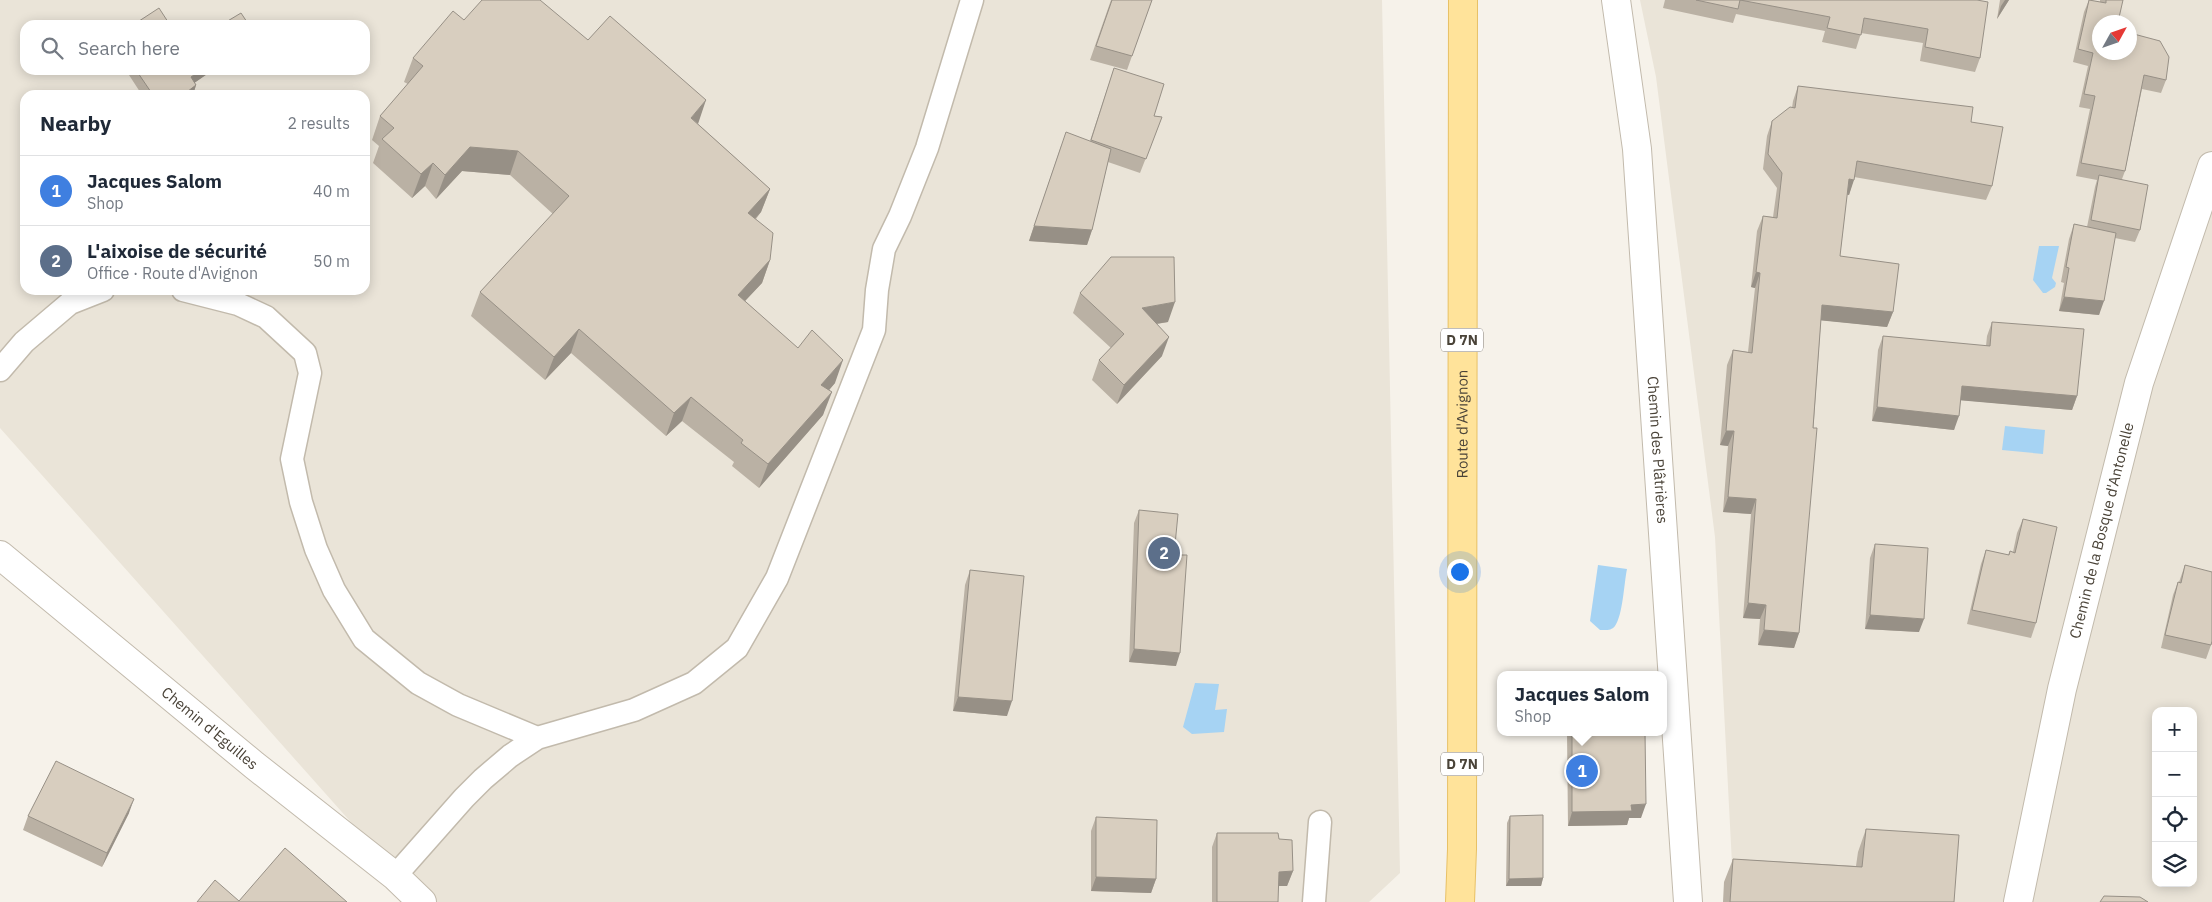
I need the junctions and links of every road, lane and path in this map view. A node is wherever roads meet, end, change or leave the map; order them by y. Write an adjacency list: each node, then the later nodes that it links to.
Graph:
1 (972, 0): 9 (lane)
2 (1463, 0): 11 (main road, Route d'Avignon / D 7N)
3 (1616, 0): 17 (street, Chemin des Plâtrières)
4 (2212, 166): 18 (street, Chemin de la Bosque d'Antonelle)
5 (90, 295): 7 (lane)
6 (203, 295): 9 (lane)
7 (0, 370)
8 (0, 555): 12 (street, Chemin d'Eguilles)
9 (537, 738): 12 (lane)
10 (1320, 822): 14 (lane)
11 (1462, 849): 15 (main road, Route d'Avignon / D 7N); 16 (main road, Route d'Avignon / D 7N)
12 (395, 876): 13 (street, Chemin d'Eguilles)
13 (422, 902)
14 (1314, 902)
15 (1460, 902)
16 (1466, 902)
17 (1688, 902)
18 (2018, 902)

